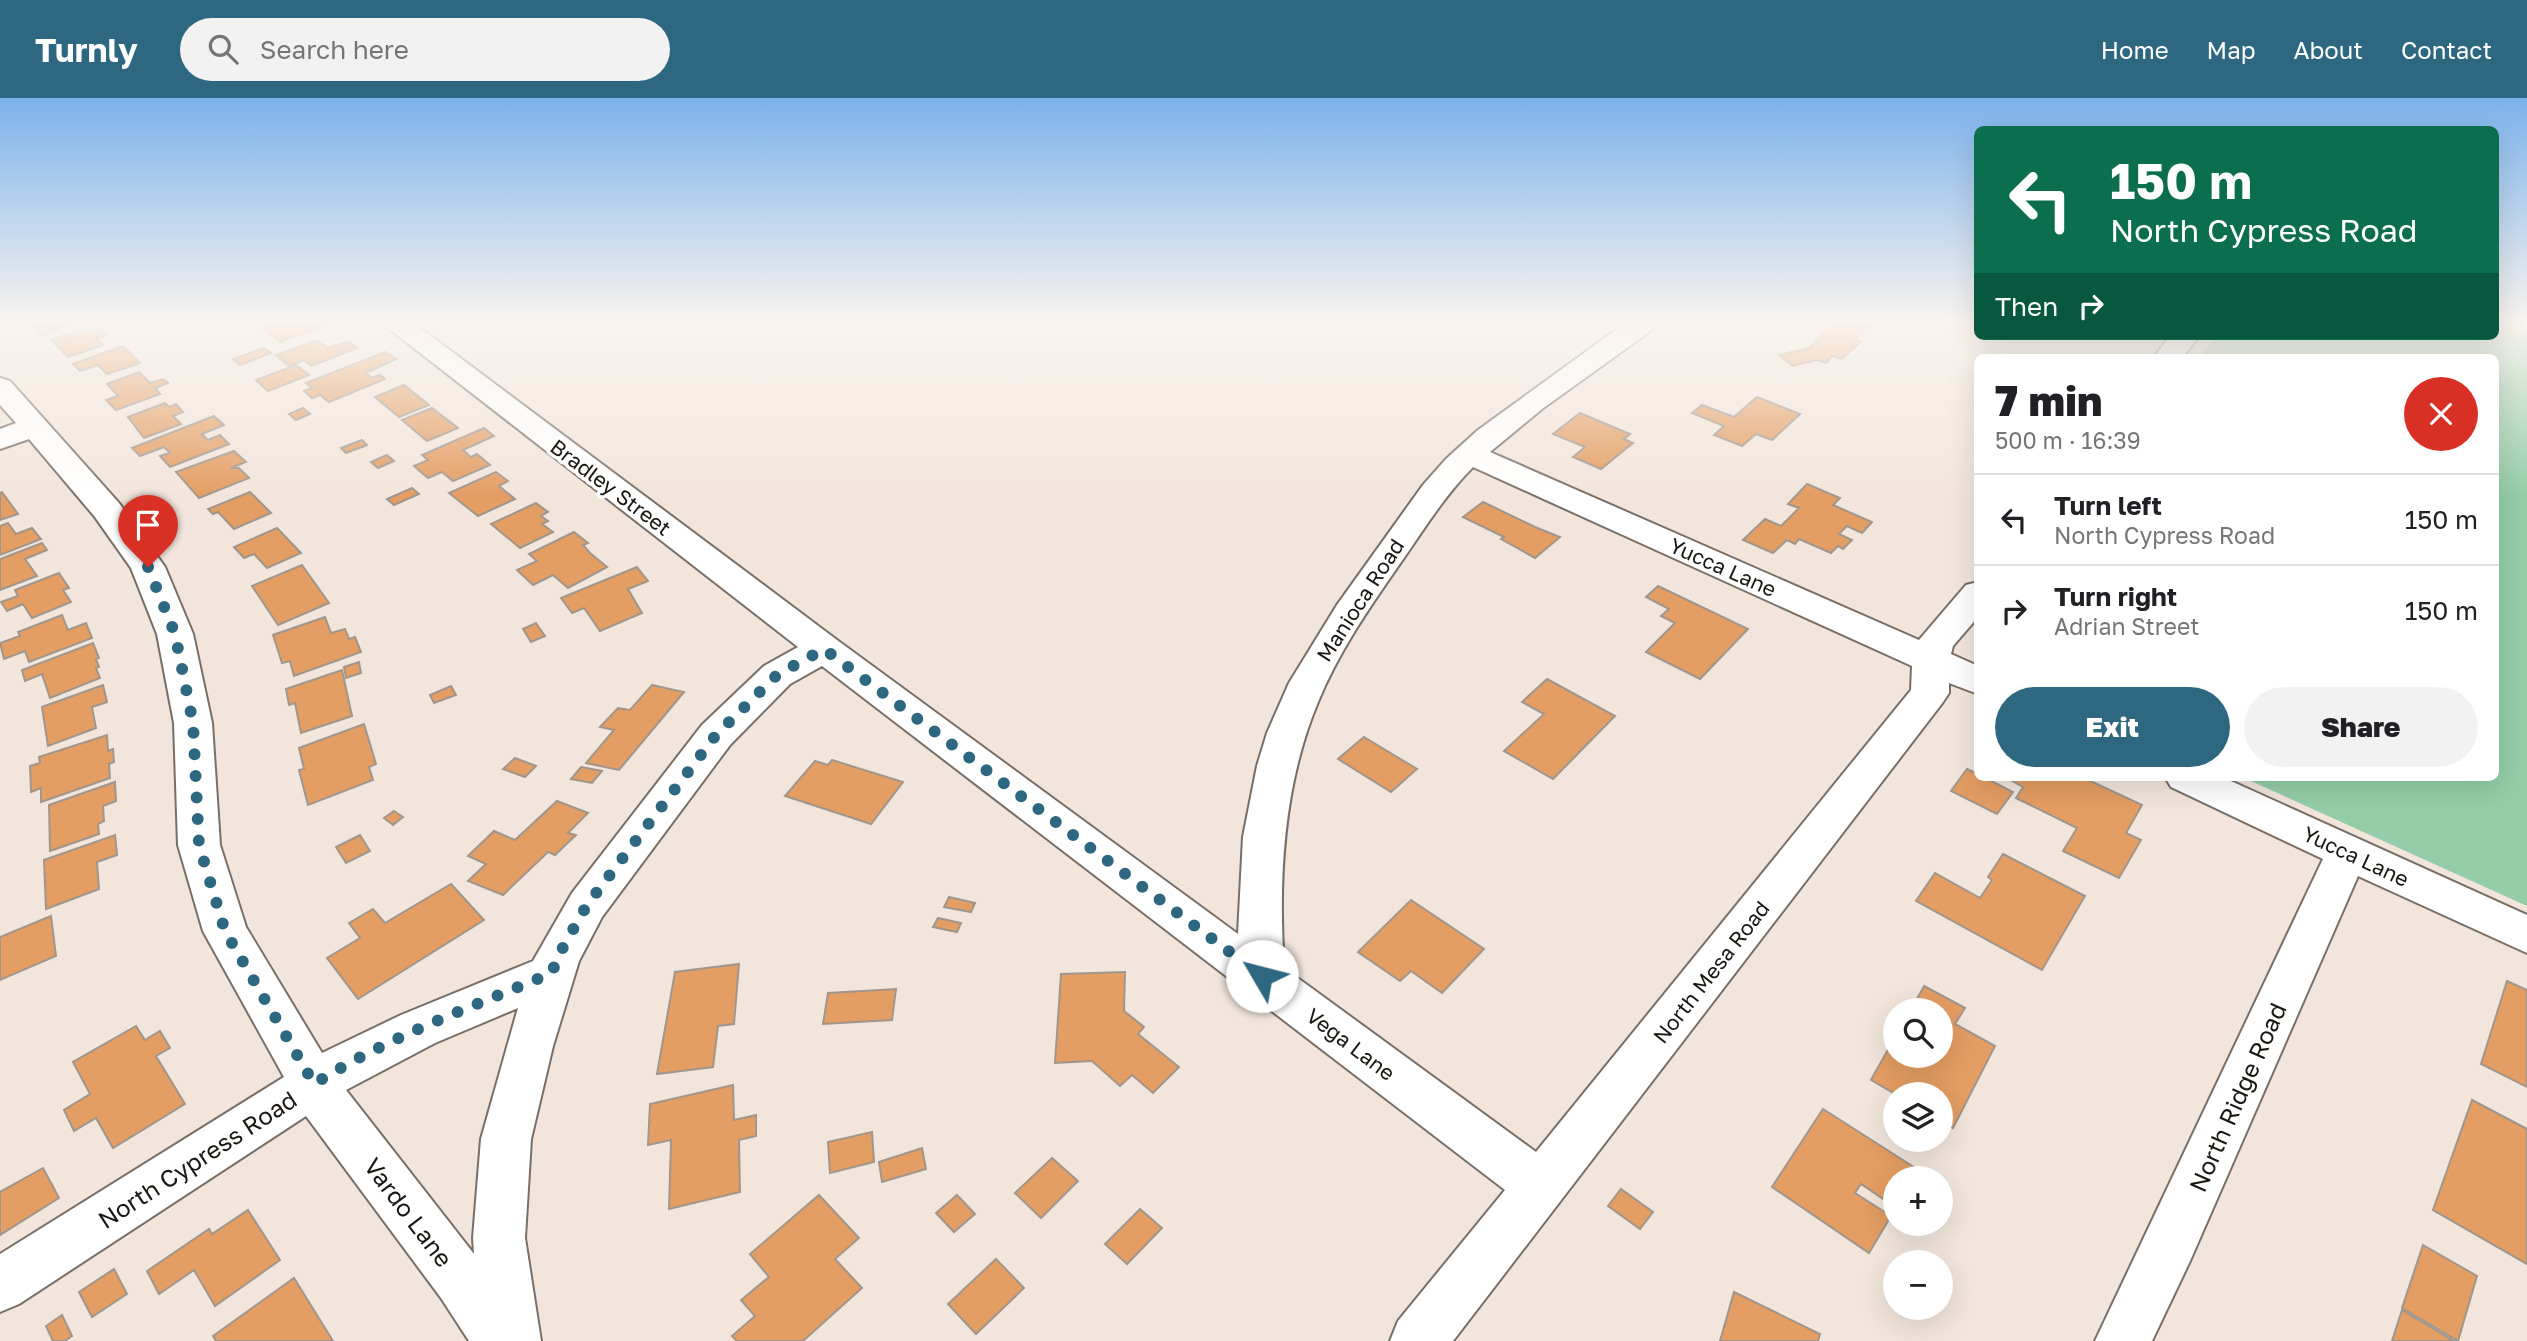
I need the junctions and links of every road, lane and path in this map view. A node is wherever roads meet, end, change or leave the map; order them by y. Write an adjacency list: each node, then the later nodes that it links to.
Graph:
1 (473, 382): 7 (street, Bradley Street)
2 (1562, 382): 5 (street, Manioca Road)
3 (0, 387): 4 (street, Vardo Lane)
4 (17, 433): 15 (street, Vardo Lane)
5 (1469, 454): 8 (street, Yucca Lane); 14 (street, Manioca Road)
6 (1974, 598): 8 (street, North Mesa Road)
7 (824, 649): 13 (street); 14 (street, Vega Lane)
8 (1931, 659): 9 (street, Yucca Lane); 16 (street, North Mesa Road)
9 (1974, 679)
10 (2194, 781): 11 (street, Yucca Lane)
11 (2347, 852): 12 (street, Yucca Lane); 21 (street, North Ridge Road)
12 (2527, 934)
13 (552, 973): 15 (street, North Cypress Road); 19 (street)
14 (1262, 976): 16 (street, Vega Lane)
15 (314, 1084): 17 (street, North Cypress Road); 18 (street, Vardo Lane)
16 (1541, 1187): 20 (street, North Mesa Road)
17 (0, 1285)
18 (502, 1341)
19 (513, 1341)
20 (1418, 1341)
21 (2123, 1341)

